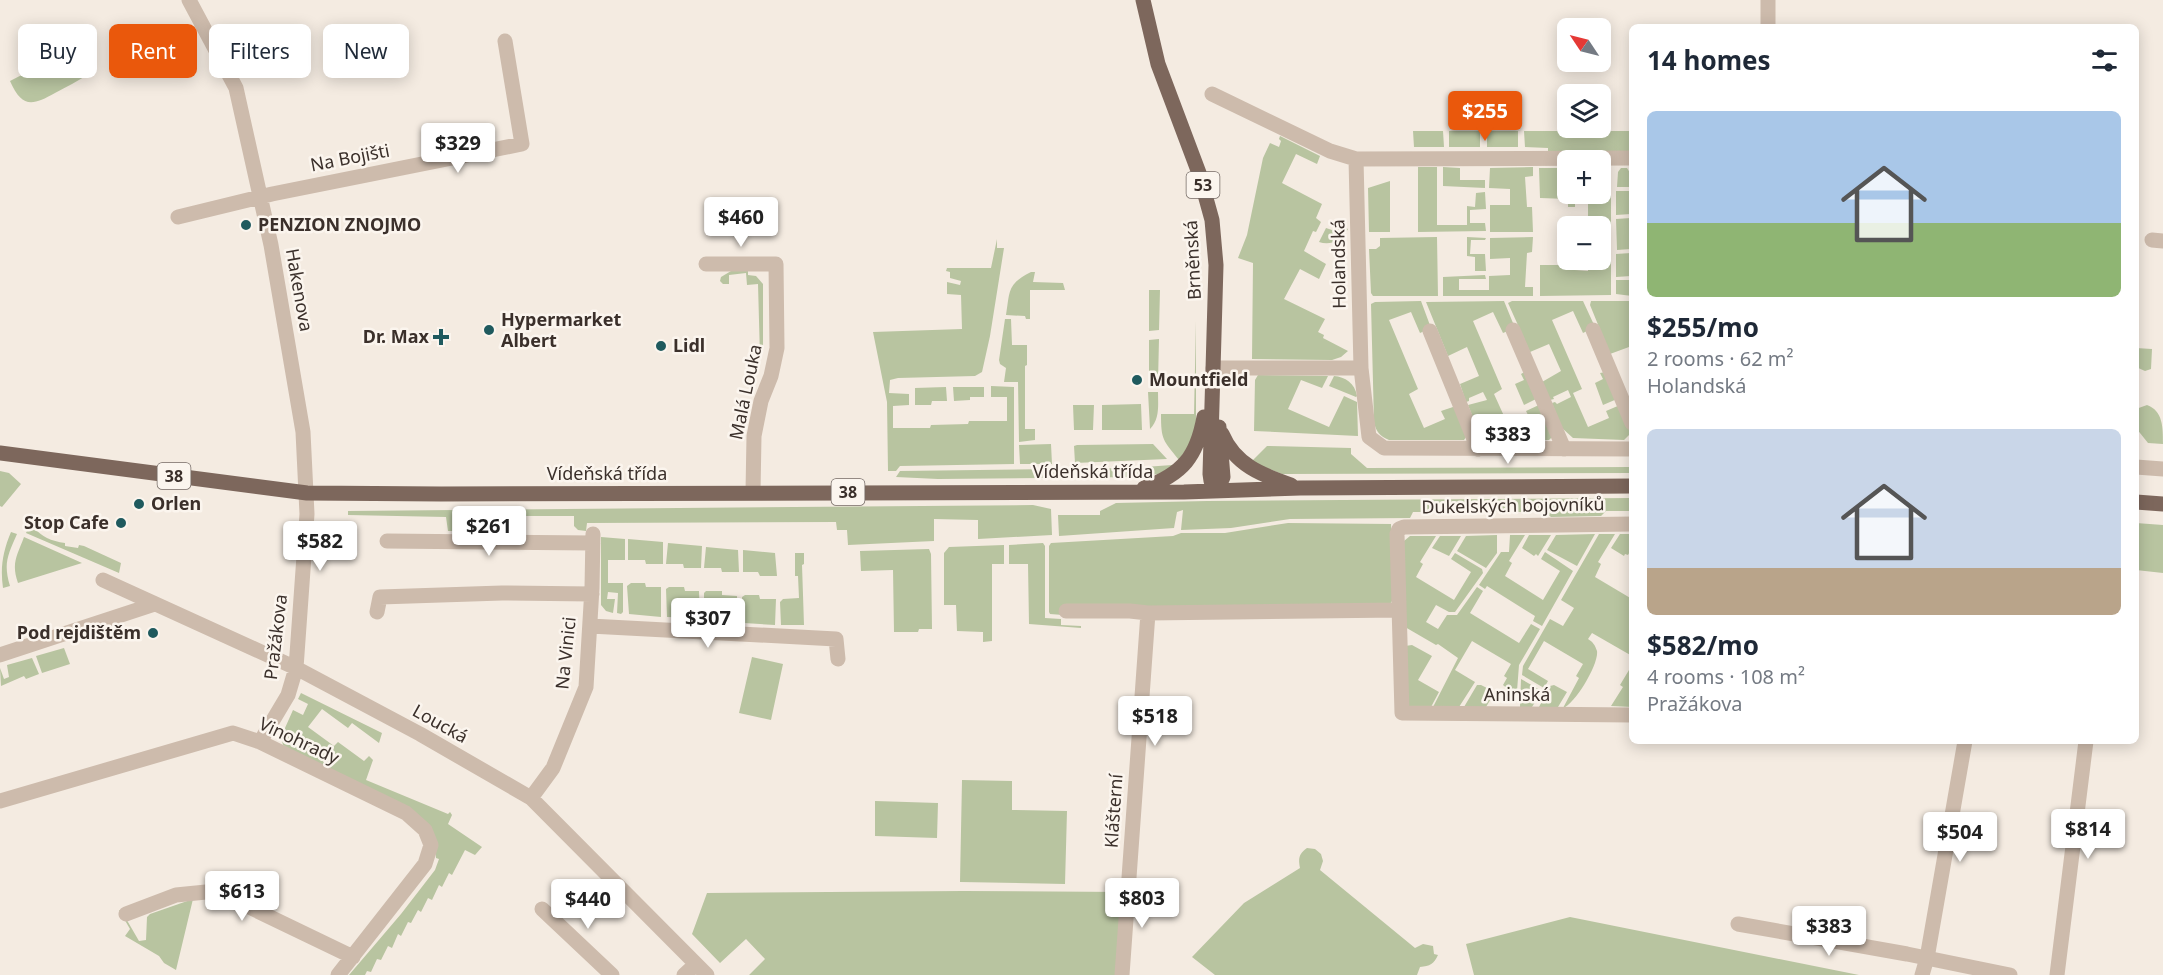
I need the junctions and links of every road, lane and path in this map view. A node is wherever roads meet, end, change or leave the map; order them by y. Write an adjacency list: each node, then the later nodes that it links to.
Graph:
1 (189, 0): 9 (street, Hakenova)
2 (1143, 0): 16 (main road, Brněnská / 53)
3 (1768, 0): 4 (street)
4 (1768, 24)
5 (505, 41): 9 (street, Na Bojišti)
6 (1212, 93): 8 (street)
7 (1629, 158): 8 (street)
8 (1356, 159): 15 (street, Holandská)
9 (260, 197): 10 (street); 30 (street, Hakenova)
10 (177, 218)
11 (706, 264): 29 (street, Malá Louka)
12 (1513, 330): 20 (street)
13 (1593, 330): 17 (street)
14 (1430, 331): 19 (street)
15 (1361, 368): 16 (street); 19 (street)
16 (1213, 373): 18 (main road); 27 (main road, Brněnská / 53); 28 (main road)
17 (1629, 416)
18 (1219, 425): 26 (main road); 27 (main road)
19 (1478, 449): 20 (street)
20 (1564, 449): 21 (street)
21 (1629, 449)
22 (0, 453): 30 (main road, Vídeňská třída / 38)
23 (2139, 467): 24 (street)
24 (2163, 469)
25 (1629, 486): 26 (main road, Dukelských bojovníků / 38)
26 (1300, 488): 27 (main road, Dukelských bojovníků / 38)
27 (1217, 490): 28 (main road, Vídeňská třída / 38)
28 (1129, 491): 29 (main road, Vídeňská třída / 38)
29 (753, 492): 30 (main road, Vídeňská třída / 38)
30 (307, 493): 45 (street, Pražákova)
31 (2139, 502): 32 (main road)
32 (2163, 504)
33 (1629, 524): 38 (street, Dukelských bojovníků)
34 (387, 541): 36 (street, Na Vinici)
35 (103, 580): 37 (street, Loucká)
36 (592, 594): 40 (street); 42 (street, Na Vinici)
37 (155, 604): 43 (street); 45 (street, Loucká)
38 (1399, 610): 41 (street); 46 (street, Dukelských bojovníků)
39 (1066, 611): 41 (street)
40 (377, 612)
41 (1148, 613): 63 (street, Klášterní)
42 (590, 626): 44 (street); 51 (street, Na Vinici)
43 (0, 655)
44 (838, 659)
45 (296, 668): 48 (street, Pražákova); 51 (street, Loucká)
46 (1402, 713): 47 (street, Aninská)
47 (1629, 715)
48 (260, 742): 52 (street, Vinohrady); 56 (street, Vinohrady)
49 (1964, 744): 57 (street)
50 (2086, 744): 66 (street)
51 (531, 798): 58 (street, Loucká)
52 (0, 801)
53 (542, 909): 60 (street)
54 (126, 914): 56 (street)
55 (1738, 924): 57 (street)
56 (353, 957): 59 (street, Vinohrady)
57 (1927, 958): 64 (street); 65 (street)
58 (696, 964): 61 (street); 62 (street, Loucká)
59 (338, 975)
60 (612, 975)
61 (684, 975)
62 (707, 975)
63 (1122, 975)
64 (1922, 975)
65 (2010, 975)
66 (2057, 975)

